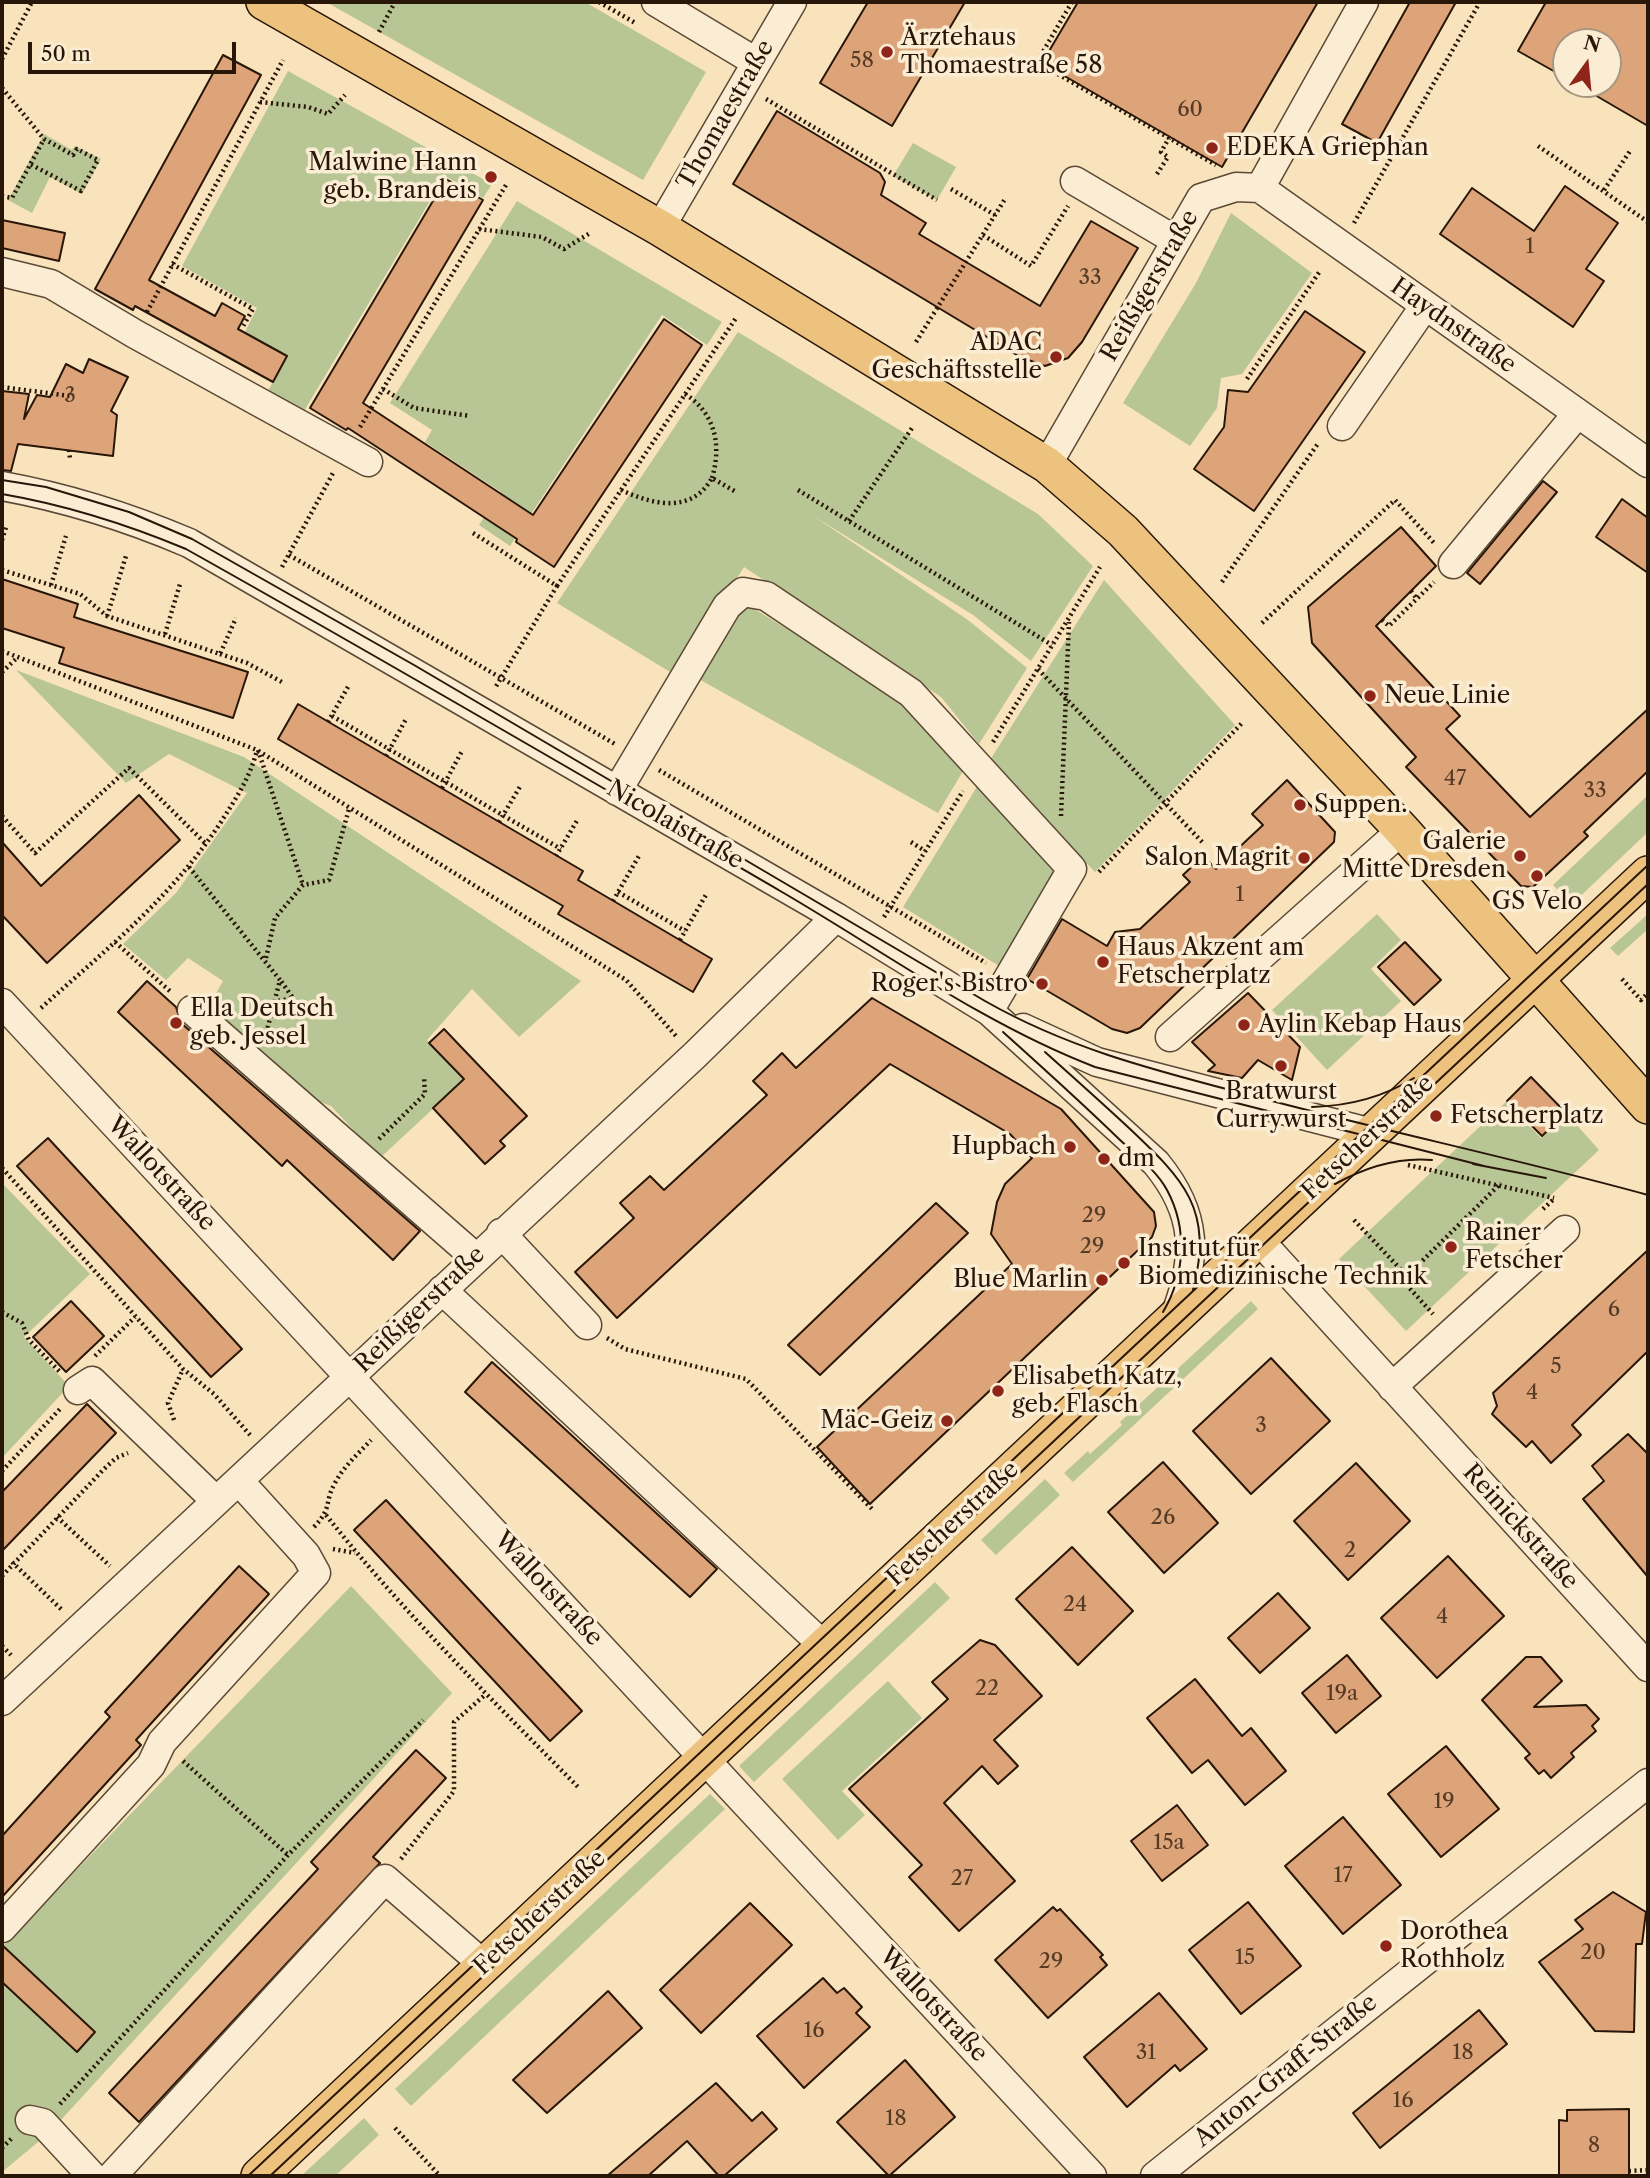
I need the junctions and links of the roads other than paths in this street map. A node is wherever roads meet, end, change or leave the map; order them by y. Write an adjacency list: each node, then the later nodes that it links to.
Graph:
1 (264, 2): 9 (main road)
2 (656, 2): 5 (street)
3 (792, 2): 6 (street, Thomaestraße)
4 (1364, 2): 8 (street)
5 (696, 12): 6 (street)
6 (749, 74): 9 (street, Thomaestraße)
7 (1075, 181): 10 (street)
8 (1260, 188): 10 (street, Reißigerstraße); 12 (street, Haydnstraße)
9 (660, 228): 17 (main road)
10 (1170, 249): 17 (street, Reißigerstraße)
11 (2, 272): 15 (street)
12 (1424, 307): 13 (street, Haydnstraße); 14 (street)
13 (1577, 414): 16 (street, Haydnstraße); 19 (street)
14 (1342, 426)
15 (357, 456)
16 (1648, 463)
17 (1047, 465): 21 (main road)
18 (2, 486): 20 (street, Nicolaistraße)
19 (1454, 564)
20 (617, 791): 23 (street, Nicolaistraße); 26 (street)
21 (1402, 830): 24 (main road); 28 (street)
22 (1648, 874): 24 (main road, Fetscherstraße)
23 (836, 918): 26 (street, Nicolaistraße); 32 (street, Reißigerstraße)
24 (1537, 979): 29 (main road); 30 (main road, Fetscherstraße)
25 (192, 1010): 34 (street)
26 (989, 1011): 30 (street); 36 (street, Nicolaistraße)
27 (10, 1018): 38 (street, Wallotstraße)
28 (1170, 1037)
29 (1648, 1106)
30 (1373, 1133): 33 (main road, Fetscherstraße)
31 (1565, 1230): 40 (street)
32 (501, 1233): 34 (street, Reißigerstraße); 37 (street)
33 (1259, 1240): 36 (main road, Fetscherstraße); 40 (street)
34 (475, 1257): 35 (street, Reißigerstraße)
35 (442, 1290): 38 (street, Reißigerstraße); 43 (street)
36 (1174, 1318): 43 (main road, Fetscherstraße)
37 (587, 1325)
38 (351, 1376): 41 (street, Reißigerstraße); 46 (street, Wallotstraße)
39 (85, 1386): 42 (street)
40 (1392, 1387): 44 (street, Reinickstraße)
41 (239, 1480): 42 (street, Reißigerstraße); 48 (street)
42 (216, 1501): 45 (street, Reißigerstraße)
43 (823, 1645): 46 (main road, Fetscherstraße)
44 (1648, 1667)
45 (2, 1701)
46 (705, 1758): 49 (main road, Fetscherstraße); 54 (street, Wallotstraße)
47 (1648, 1783): 55 (street, Anton-Graff-Straße)
48 (2, 1928)
49 (484, 1965): 52 (street); 53 (main road, Fetscherstraße)
50 (37, 2122): 51 (street)
51 (92, 2176)
52 (112, 2176)
53 (259, 2176)
54 (1092, 2176)
55 (1155, 2176)

